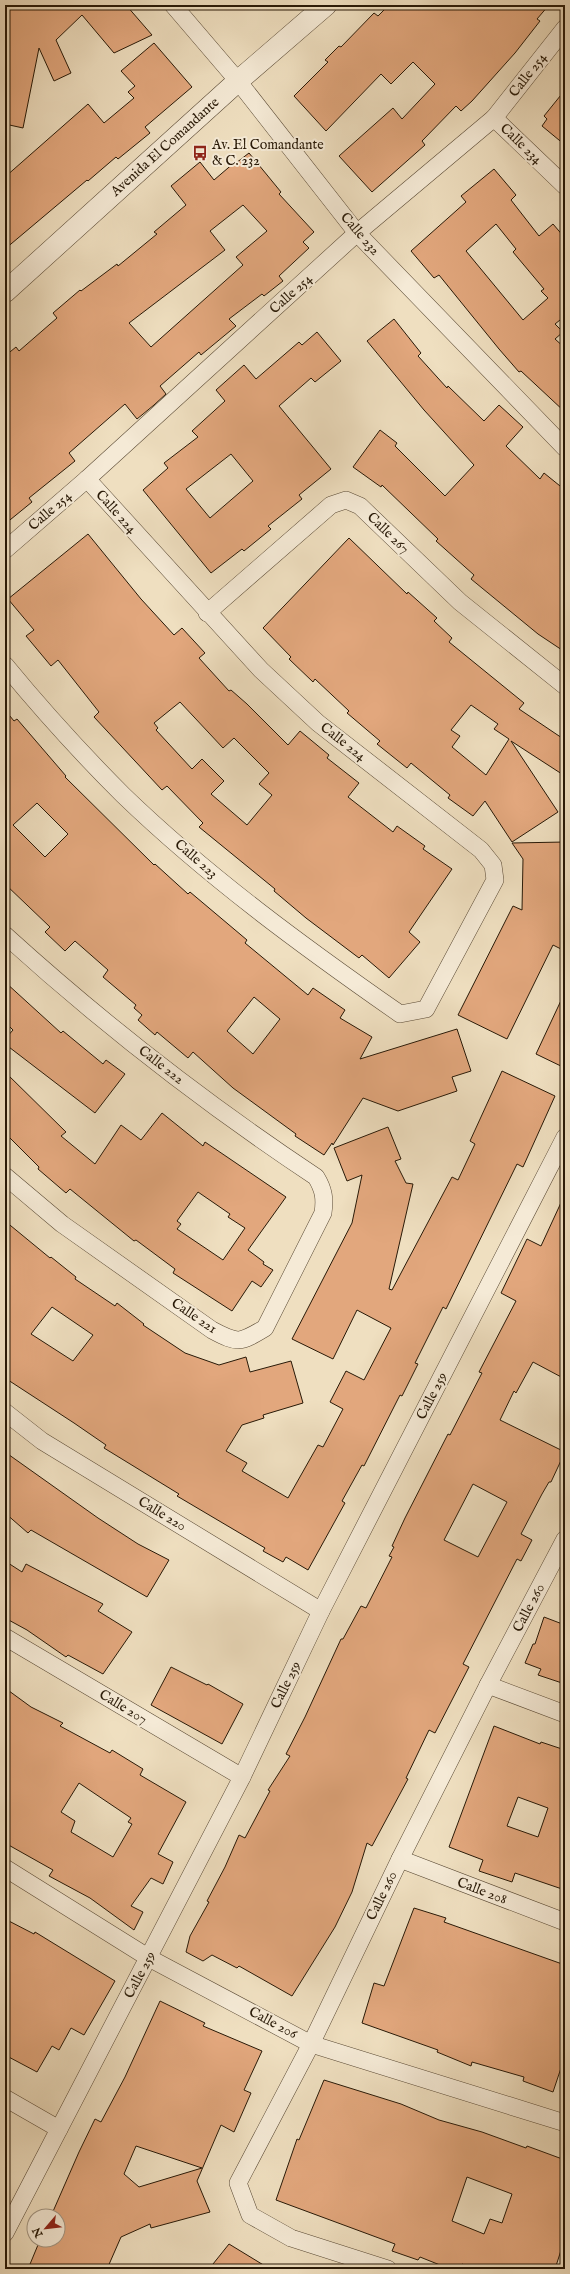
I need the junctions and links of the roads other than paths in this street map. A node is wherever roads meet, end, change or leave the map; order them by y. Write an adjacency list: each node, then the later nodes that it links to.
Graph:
1 (173, 5): 4 (street, Calle 232)
2 (326, 5): 4 (street, Avenida El Comandante)
3 (565, 28): 5 (street, Calle 254)
4 (238, 81): 7 (street, Calle 232); 8 (street, Avenida El Comandante)
5 (494, 118): 6 (street, Calle 234); 7 (street, Calle 254)
6 (565, 186)
7 (357, 233): 9 (street, Calle 232); 10 (street, Calle 254)
8 (5, 292)
9 (565, 448)
10 (87, 479): 11 (street, Calle 254); 12 (street, Calle 224)
11 (5, 550)
12 (207, 613): 14 (street, Calle 267); 16 (street, Calle 224)
13 (5, 665): 16 (street, Calle 223)
14 (565, 686)
15 (5, 935): 19 (street, Calle 222)
16 (415, 1012)
17 (565, 1137): 22 (street, Calle 259)
18 (5, 1176): 19 (street, Calle 221)
19 (323, 1188)
20 (5, 1412): 22 (street, Calle 220)
21 (565, 1539): 24 (street, Calle 260)
22 (321, 1611): 26 (street, Calle 259)
23 (5, 1637): 26 (street, Calle 207)
24 (488, 1685): 25 (street); 27 (street, Calle 260)
25 (565, 1714)
26 (242, 1777): 30 (street, Calle 259)
27 (400, 1859): 29 (street, Calle 208); 31 (street, Calle 260)
28 (5, 1868): 30 (street, Calle 206)
29 (565, 1922)
30 (149, 1958): 31 (street, Calle 206); 34 (street, Calle 259)
31 (311, 2044): 33 (street, Calle 206); 36 (street, Calle 260)
32 (5, 2098): 34 (street)
33 (565, 2123)
34 (59, 2129): 35 (street, Calle 259)
35 (5, 2233)
36 (388, 2269)

